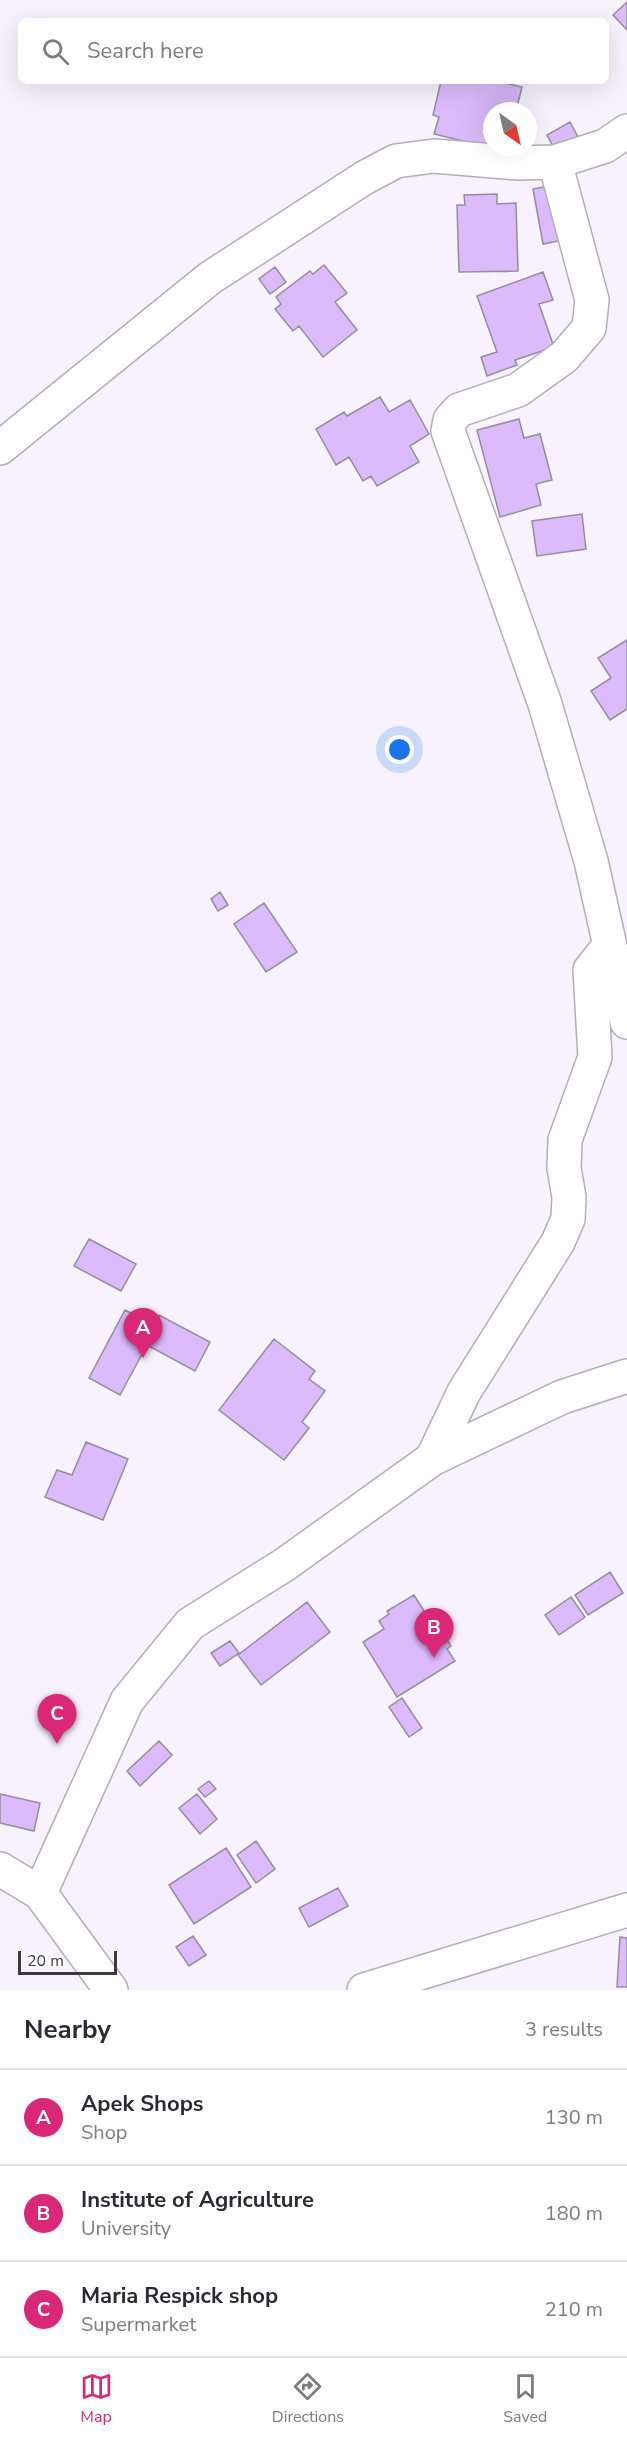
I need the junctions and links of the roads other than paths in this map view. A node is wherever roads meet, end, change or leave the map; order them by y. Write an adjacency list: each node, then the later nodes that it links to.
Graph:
1 (627, 131): 2 (street)
2 (555, 162): 3 (street); 4 (street)
3 (0, 448)
4 (609, 946): 5 (street); 7 (street)
5 (627, 1022)
6 (627, 1376): 7 (street)
7 (432, 1459): 9 (street)
8 (2, 1872): 9 (street)
9 (40, 1893): 11 (street)
10 (627, 1910): 12 (street)
11 (111, 1990)
12 (364, 1990)

